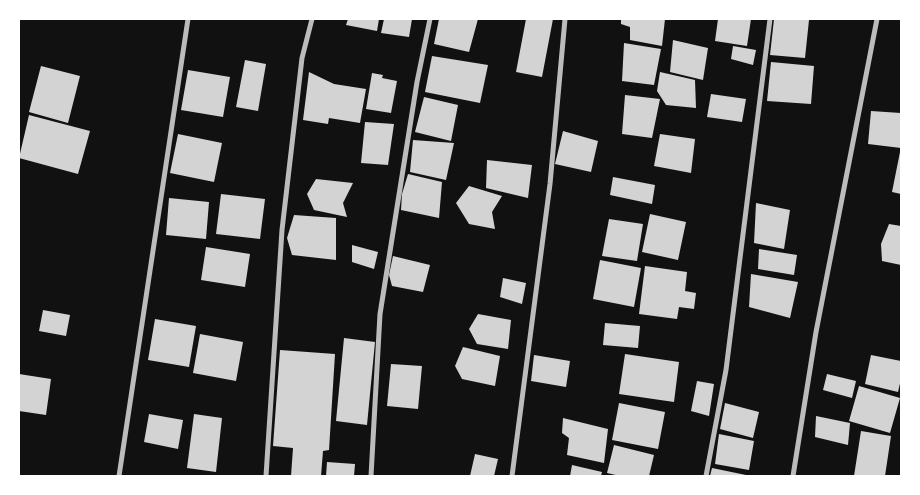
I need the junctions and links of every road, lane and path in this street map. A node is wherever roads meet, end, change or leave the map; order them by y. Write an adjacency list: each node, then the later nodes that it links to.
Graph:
1 (188, 19): 7 (street)
2 (312, 19): 8 (street)
3 (430, 19): 9 (street)
4 (565, 19): 10 (street)
5 (770, 19): 11 (street)
6 (877, 19): 12 (street)
7 (119, 476)
8 (266, 476)
9 (371, 476)
10 (512, 476)
11 (706, 476)
12 (793, 476)

